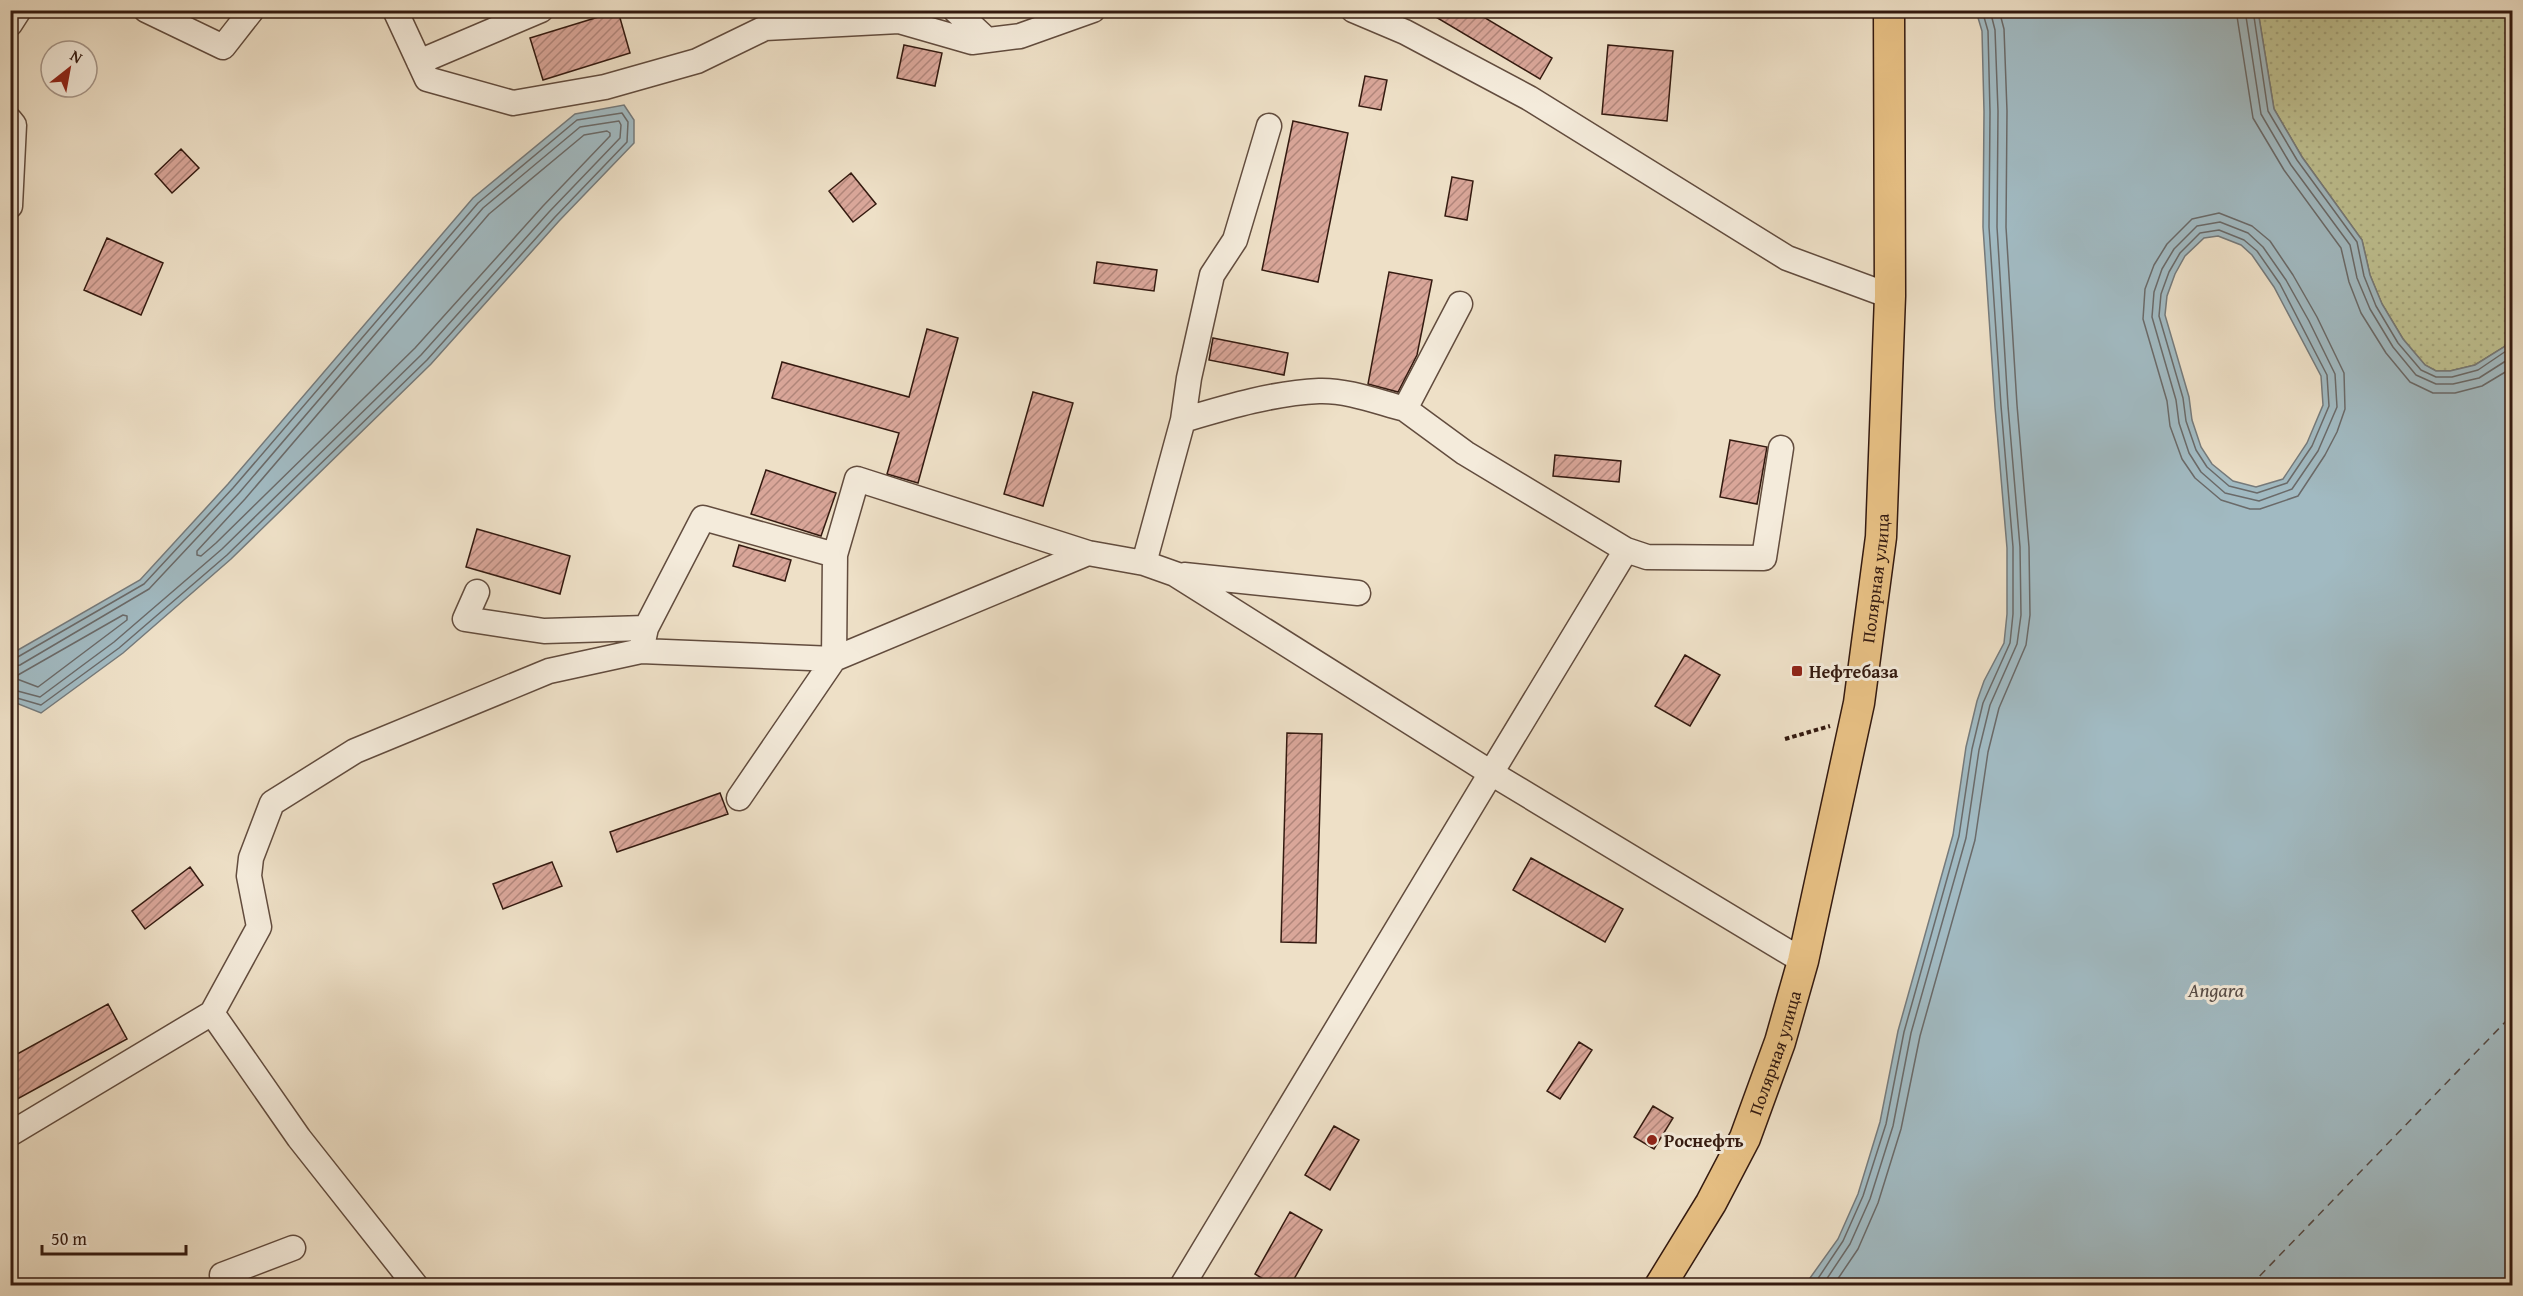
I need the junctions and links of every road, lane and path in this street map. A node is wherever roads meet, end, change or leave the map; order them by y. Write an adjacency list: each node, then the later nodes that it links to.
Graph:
1 (19, 10): 10 (lane)
2 (146, 10): 3 (lane)
3 (252, 10)
4 (395, 10): 12 (lane)
5 (541, 10): 12 (lane)
6 (955, 10): 11 (lane)
7 (1093, 10): 11 (lane)
8 (1353, 10): 16 (lane)
9 (1889, 10): 16 (main road, Полярная улица)
10 (10, 24)
11 (987, 40): 12 (lane)
12 (420, 62)
13 (10, 120): 15 (lane)
14 (1269, 126): 19 (lane)
15 (10, 206)
16 (1890, 296): 35 (main road, Полярная улица)
17 (1461, 304): 18 (lane)
18 (1405, 409): 19 (lane); 21 (lane)
19 (1183, 420): 24 (lane)
20 (1781, 448): 21 (lane)
21 (1626, 550): 33 (lane)
22 (1088, 553): 23 (lane); 24 (lane); 30 (lane)
23 (835, 555): 28 (lane); 30 (lane)
24 (1144, 563): 25 (lane)
25 (1176, 574): 27 (lane); 33 (lane)
26 (477, 592): 28 (lane)
27 (1358, 593)
28 (646, 628): 29 (lane)
29 (641, 651): 30 (lane); 36 (lane)
30 (834, 659): 34 (lane)
31 (1838, 724): 32 (path)
32 (1785, 739)
33 (1491, 773): 35 (lane); 41 (lane)
34 (739, 798)
35 (1803, 961): 42 (main road, Полярная улица)
36 (212, 1013): 37 (lane); 40 (lane)
37 (10, 1134)
38 (293, 1248): 39 (lane)
39 (225, 1286)
40 (416, 1286)
41 (1182, 1286)
42 (1660, 1286)

